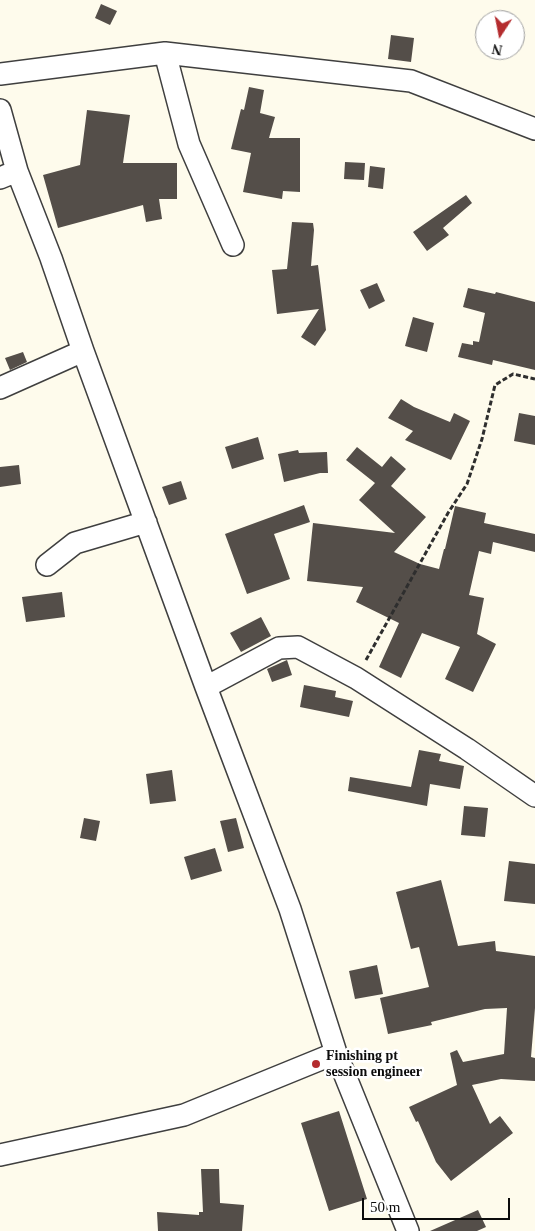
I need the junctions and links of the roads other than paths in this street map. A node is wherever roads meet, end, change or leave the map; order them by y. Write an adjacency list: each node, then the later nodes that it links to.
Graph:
1 (165, 53): 2 (street); 4 (street); 6 (street)
2 (0, 74)
3 (0, 110): 5 (street)
4 (535, 129)
5 (8, 174): 7 (street)
6 (232, 245)
7 (83, 351): 8 (street); 9 (street)
8 (0, 388)
9 (146, 522): 10 (street); 11 (street)
10 (47, 565)
11 (206, 687): 12 (street); 13 (street)
12 (535, 796)
13 (336, 1053): 14 (street); 15 (street)
14 (0, 1155)
15 (408, 1231)

